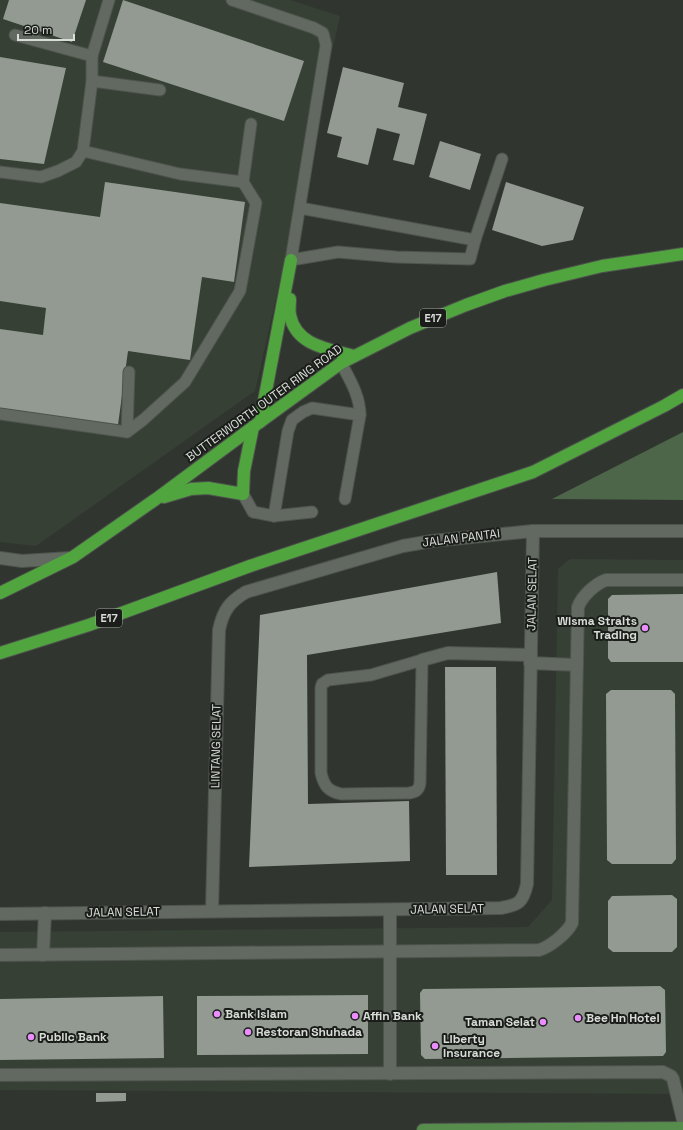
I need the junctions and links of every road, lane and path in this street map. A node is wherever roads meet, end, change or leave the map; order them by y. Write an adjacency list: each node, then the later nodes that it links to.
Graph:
1 (109, 0): 4 (lane)
2 (232, 0): 12 (lane)
3 (15, 35): 4 (lane)
4 (92, 56): 5 (lane)
5 (92, 81): 6 (lane); 8 (lane)
6 (160, 90)
7 (251, 124): 11 (lane)
8 (83, 151): 10 (lane); 11 (lane)
9 (502, 160): 13 (lane)
10 (0, 172)
11 (243, 182): 23 (lane)
12 (300, 208): 13 (lane); 15 (lane)
13 (475, 240): 15 (lane)
14 (683, 254): 16 (highway, BUTTERWORTH OUTER RING ROAD / E17)
15 (291, 260): 16 (highway); 22 (highway)
16 (354, 356): 17 (highway, BUTTERWORTH OUTER RING ROAD / E17)
17 (341, 363): 21 (lane); 22 (highway, BUTTERWORTH OUTER RING ROAD / E17)
18 (129, 372): 23 (lane)
19 (683, 395): 36 (highway, E17)
20 (0, 414): 23 (lane)
21 (360, 415): 26 (lane); 28 (lane)
22 (257, 424): 24 (highway); 25 (highway, BUTTERWORTH OUTER RING ROAD / E17)
23 (127, 432)
24 (243, 494): 25 (highway); 28 (lane)
25 (156, 499): 31 (highway, BUTTERWORTH OUTER RING ROAD / E17)
26 (345, 499)
27 (312, 512): 28 (lane)
28 (274, 516)
29 (533, 531): 30 (street, JALAN PANTAI); 34 (street, JALAN PANTAI); 39 (street, JALAN SELAT)
30 (683, 531)
31 (72, 557): 32 (street); 35 (highway, BUTTERWORTH OUTER RING ROAD / E17)
32 (0, 558)
33 (683, 580): 41 (street)
34 (246, 592): 43 (street, LINTANG SELAT)
35 (0, 593)
36 (14, 650): 37 (highway, E17); 38 (highway)
37 (0, 653)
38 (0, 658)
39 (531, 659): 40 (street); 41 (street); 42 (street, JALAN SELAT)
40 (422, 660): 40 (lane)
41 (577, 665): 46 (street)
42 (390, 910): 43 (street, JALAN SELAT); 46 (street)
43 (212, 911): 44 (street, JALAN SELAT)
44 (45, 913): 45 (street, JALAN SELAT); 48 (street)
45 (0, 914)
46 (390, 951): 48 (street); 49 (street)
47 (0, 955): 48 (street)
48 (43, 955)
49 (390, 1074): 50 (street); 51 (street)
50 (0, 1075)
51 (683, 1120)
52 (683, 1128): 53 (main road)
53 (574, 1129): 54 (main road)
54 (423, 1130)

